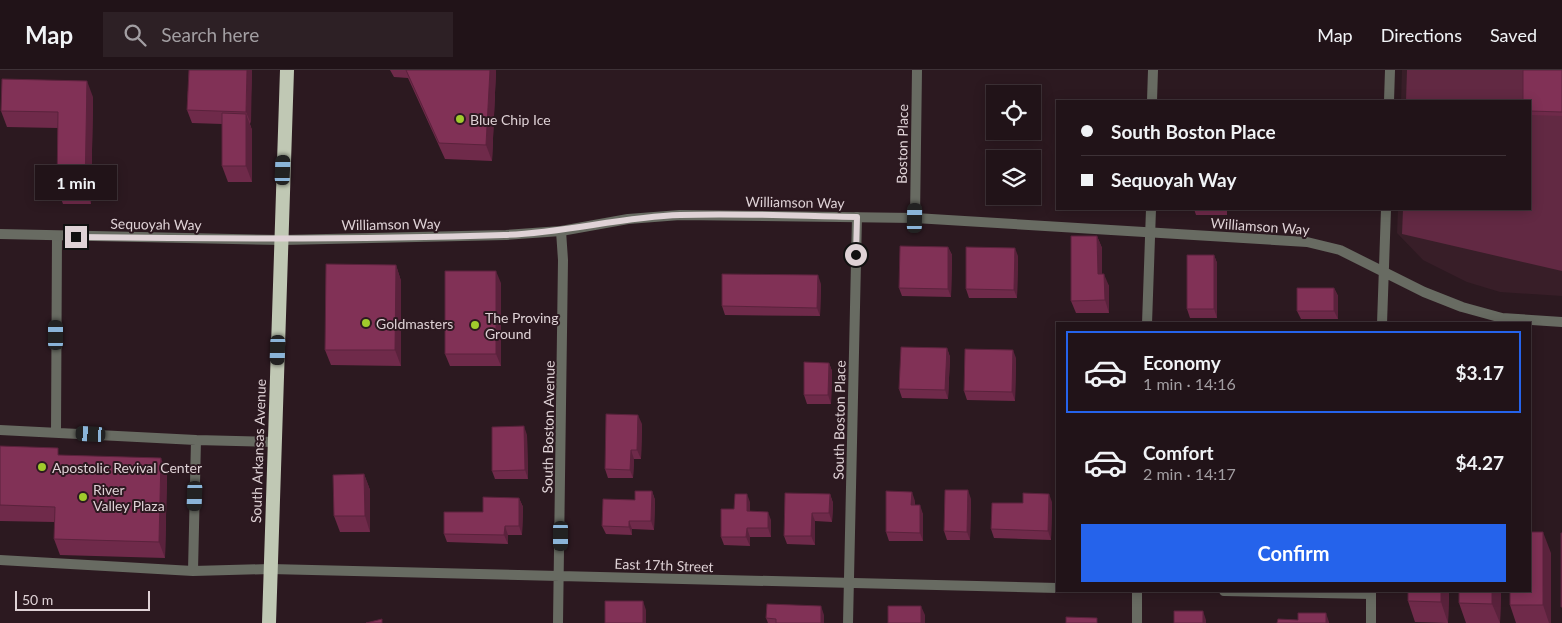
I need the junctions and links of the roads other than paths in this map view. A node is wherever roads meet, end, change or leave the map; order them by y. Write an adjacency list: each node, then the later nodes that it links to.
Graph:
1 (287, 70): 15 (highway, South Arkansas Avenue)
2 (917, 70): 10 (street, Boston Place)
3 (1153, 70): 5 (street)
4 (1390, 70): 6 (street)
5 (1152, 100)
6 (1389, 100)
7 (1151, 210): 12 (street)
8 (1386, 210): 16 (street)
9 (857, 217): 10 (street, Williamson Way); 11 (street, Williamson Way); 28 (street, South Boston Place)
10 (915, 218): 12 (street, Williamson Way)
11 (561, 231): 15 (street, Williamson Way); 27 (street, South Boston Avenue)
12 (1151, 233): 16 (street, Williamson Way); 17 (street)
13 (0, 234): 14 (street, Sequoyah Way)
14 (57, 236): 15 (street, Sequoyah Way); 21 (street)
15 (282, 240): 23 (highway, South Arkansas Avenue)
16 (1384, 271): 18 (street); 19 (street, Williamson Way)
17 (1148, 322)
18 (1382, 322)
19 (1562, 322)
20 (0, 430): 21 (street)
21 (56, 433): 22 (street)
22 (196, 440): 23 (street); 26 (street)
23 (275, 442): 25 (highway, South Arkansas Avenue)
24 (0, 560): 26 (street, East 17th Street)
25 (270, 568): 26 (street, East 17th Street); 27 (street, East 17th Street); 33 (highway, South Arkansas Avenue)
26 (193, 571)
27 (560, 575): 28 (street, East 17th Street); 34 (street, South Boston Avenue)
28 (849, 585): 29 (street, East 17th Street); 35 (street, South Boston Place)
29 (1056, 588)
30 (1137, 592): 36 (street)
31 (1298, 592): 32 (street)
32 (1371, 593): 37 (street)
33 (269, 623)
34 (558, 623)
35 (848, 623)
36 (1136, 623)
37 (1371, 623)

